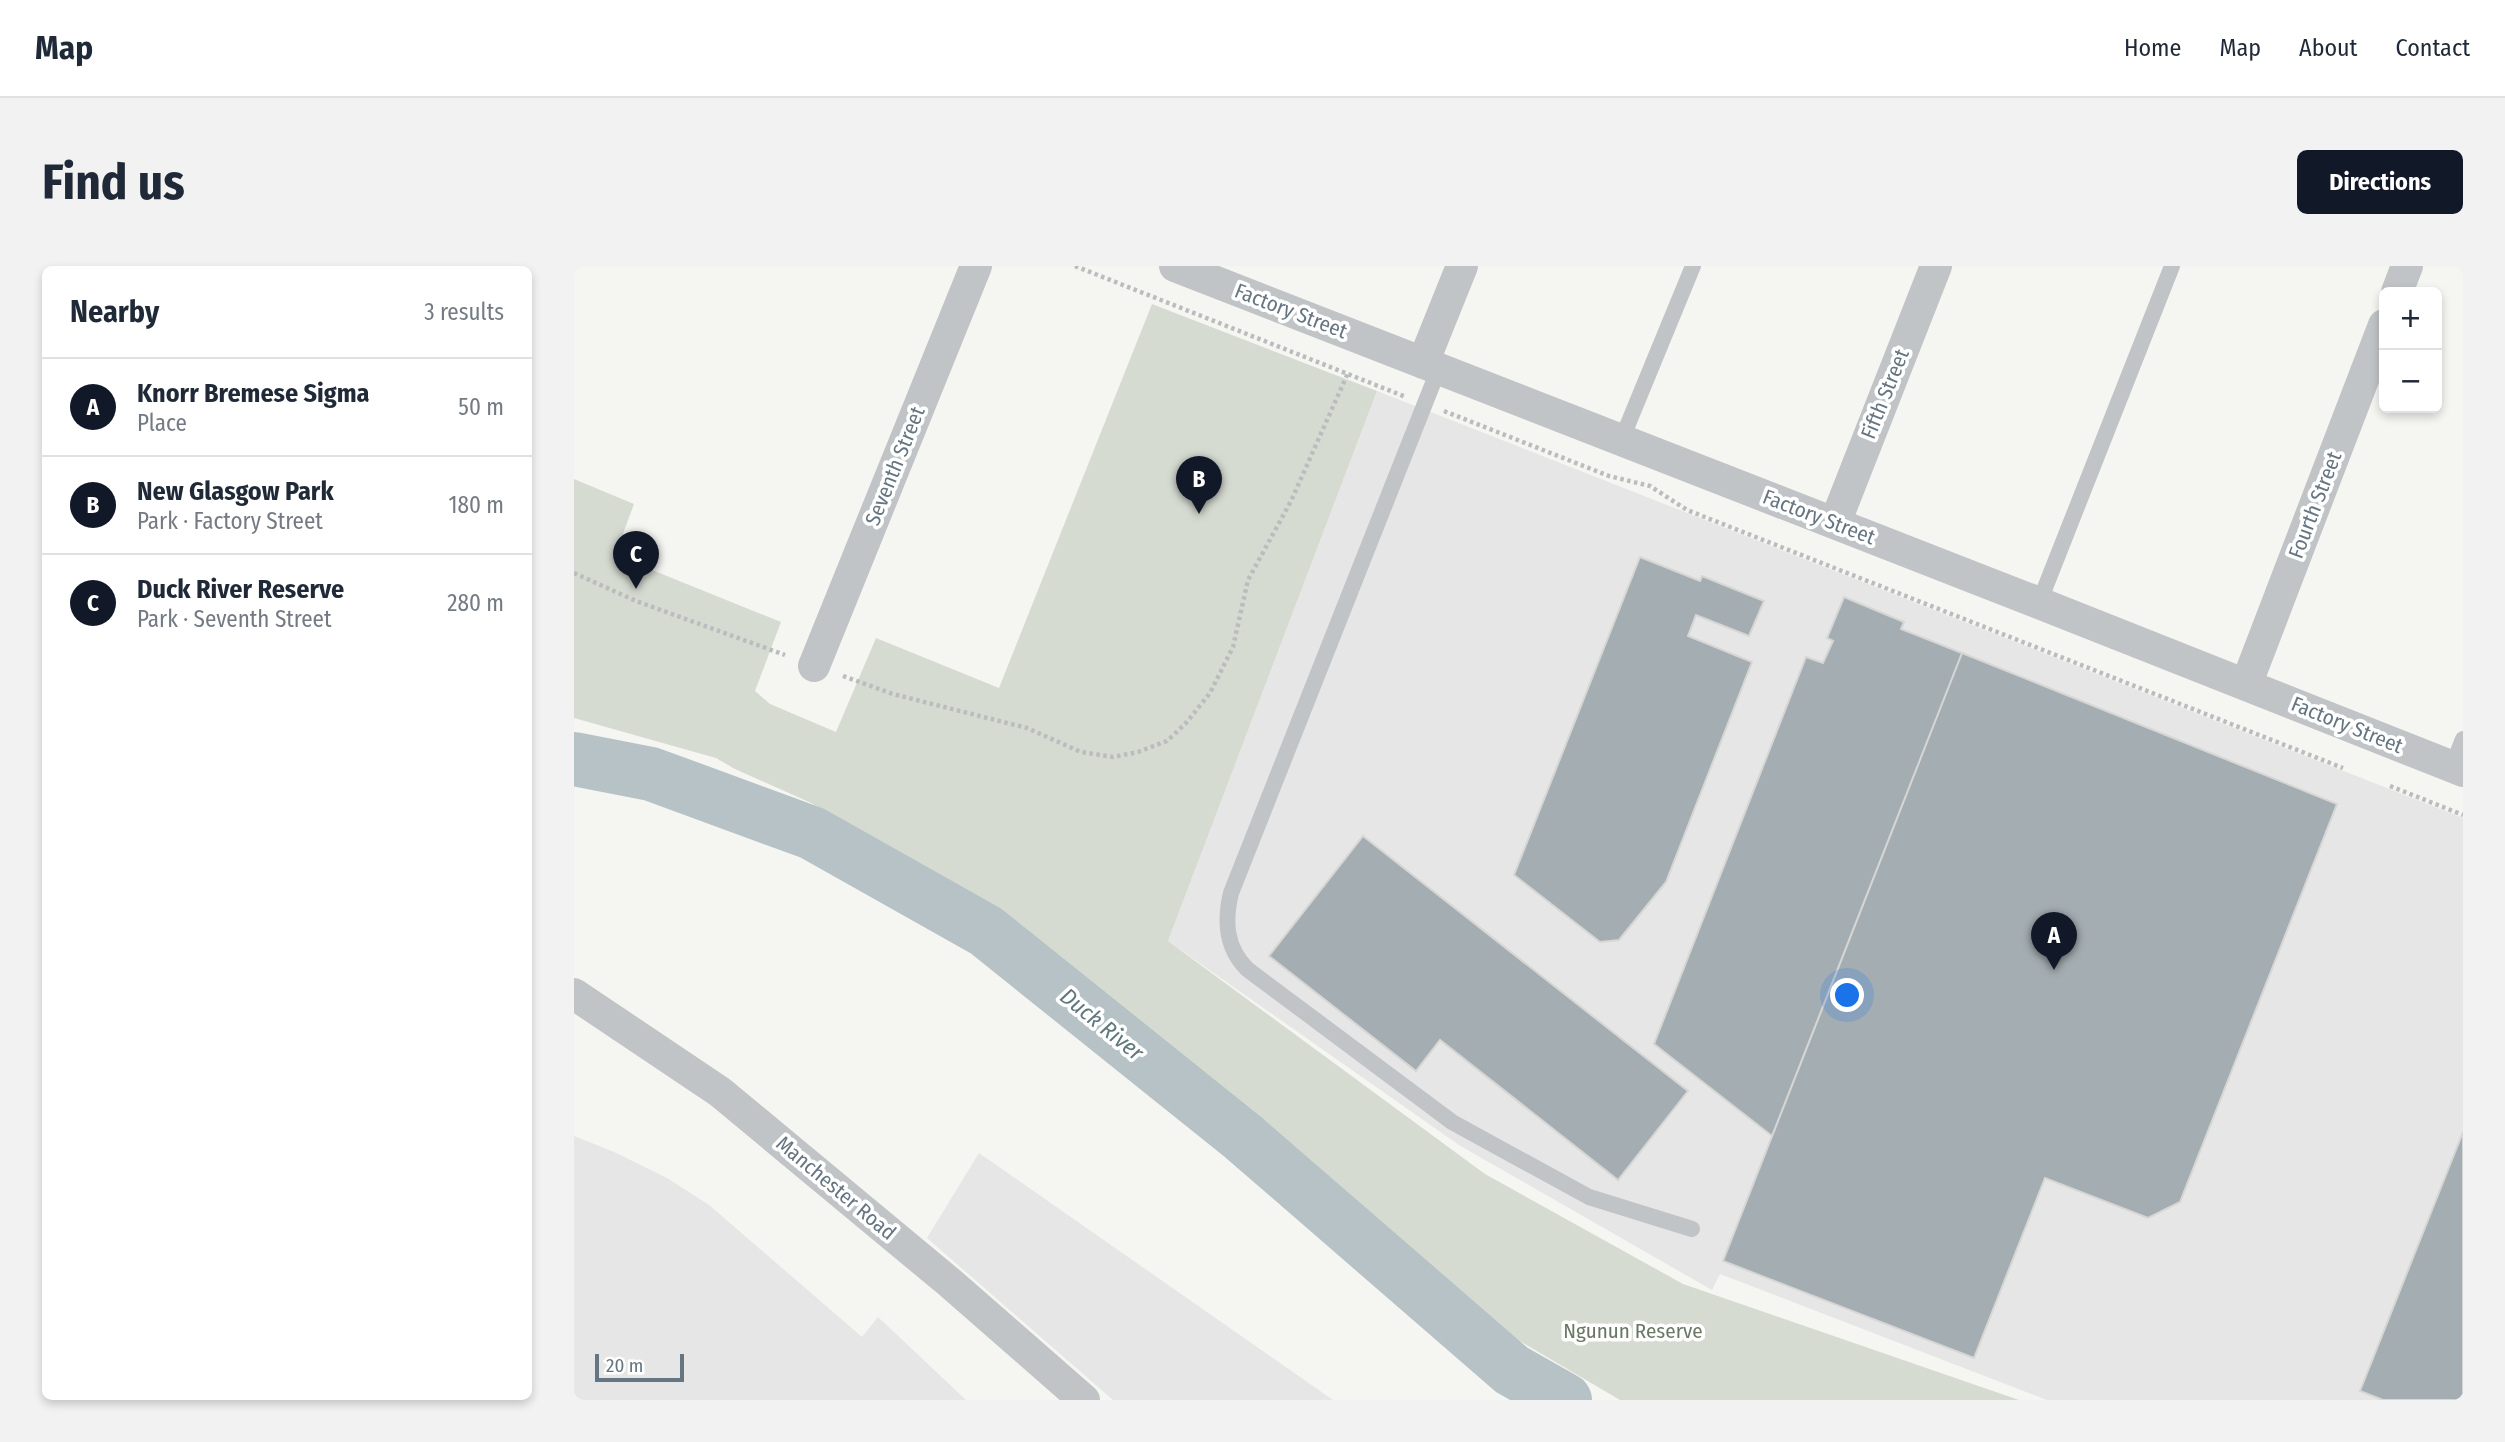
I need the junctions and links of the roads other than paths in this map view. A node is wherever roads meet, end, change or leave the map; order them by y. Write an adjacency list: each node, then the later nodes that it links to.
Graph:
1 (976, 266): 14 (street, Seventh Street)
2 (1175, 266): 10 (street, Factory Street)
3 (1462, 266): 10 (street)
4 (1693, 266): 11 (lane)
5 (1936, 266): 12 (street, Fifth Street)
6 (2172, 266): 13 (lane)
7 (2407, 266): 8 (street)
8 (2399, 287)
9 (2379, 338): 15 (street, Fourth Street)
10 (1431, 365): 11 (street, Factory Street); 18 (lane)
11 (1621, 441): 12 (street, Factory Street)
12 (1835, 523): 13 (street, Factory Street)
13 (2039, 603): 15 (street, Factory Street)
14 (814, 666)
15 (2246, 685): 16 (street, Factory Street)
16 (2459, 759)
17 (574, 994): 19 (street, Manchester Road)
18 (1692, 1229)
19 (1084, 1400)

